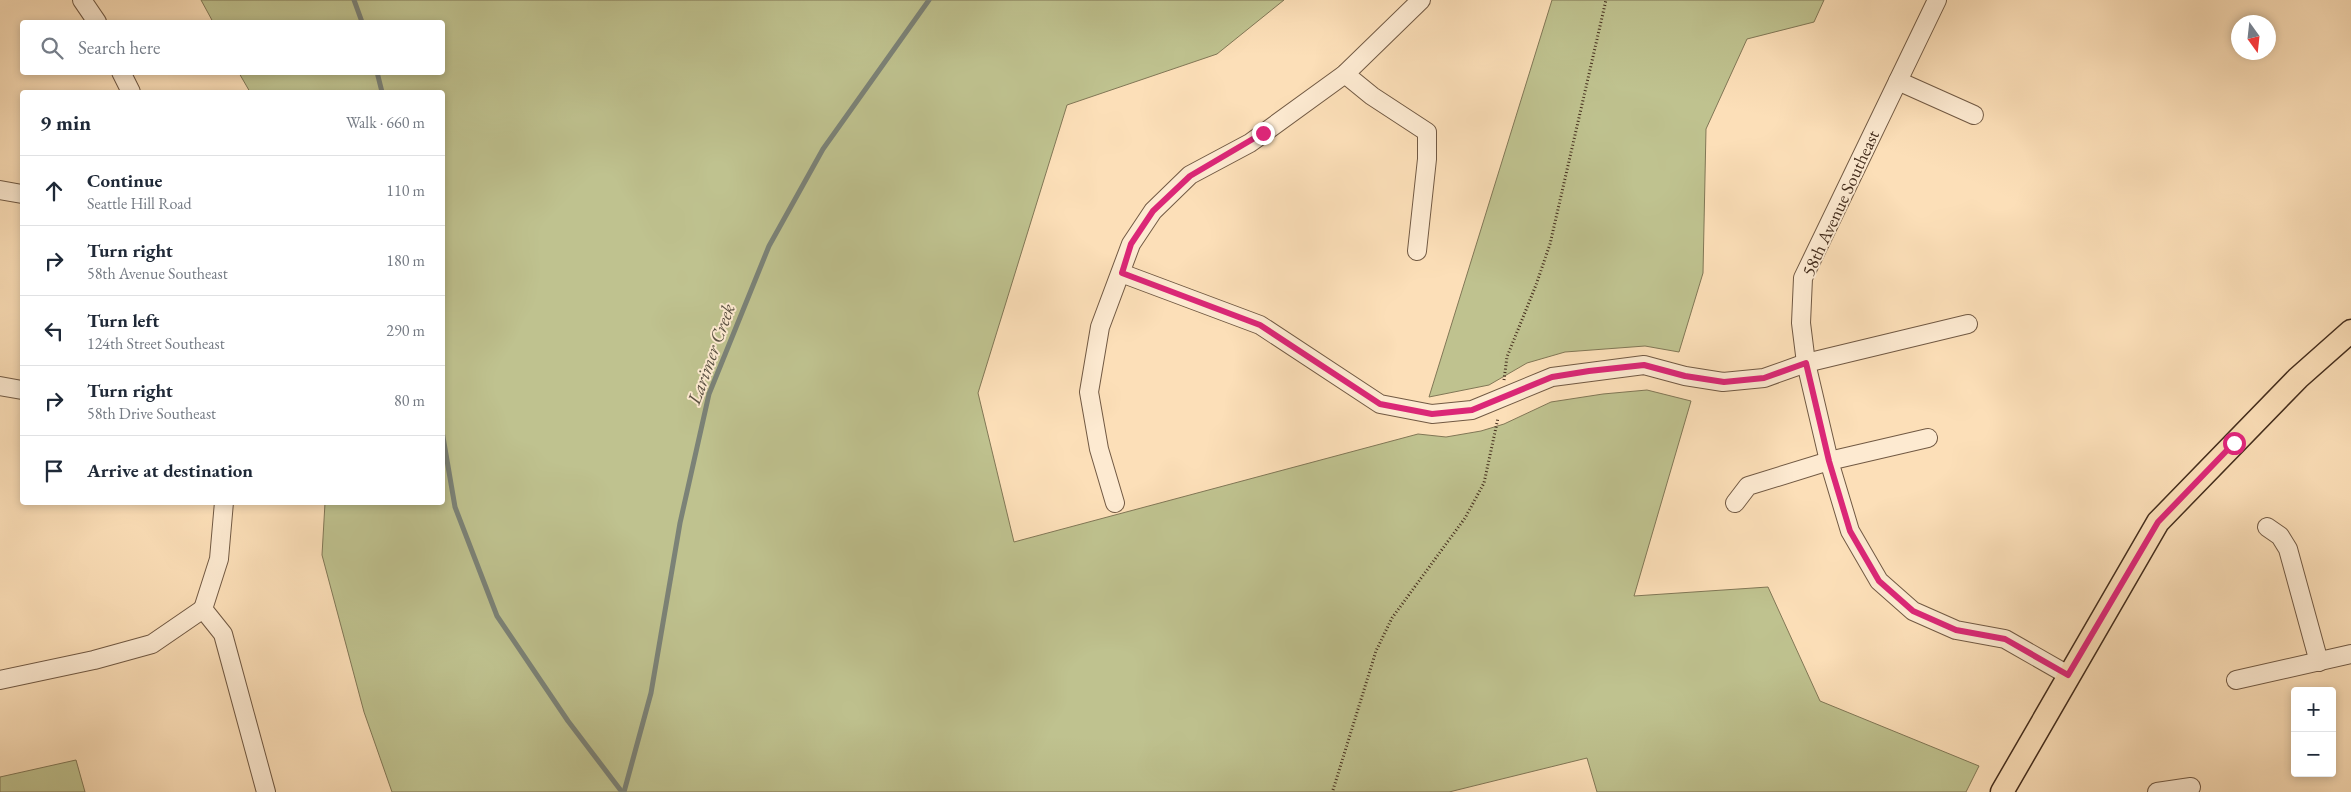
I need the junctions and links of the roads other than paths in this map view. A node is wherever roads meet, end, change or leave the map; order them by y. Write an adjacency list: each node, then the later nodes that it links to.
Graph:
1 (82, 0): 4 (street)
2 (1421, 0): 5 (street)
3 (1937, 0): 7 (street, 58th Avenue Southeast)
4 (96, 20)
5 (1345, 74): 12 (street); 13 (street)
6 (122, 75): 8 (street)
7 (1898, 81): 9 (street); 16 (street, 58th Avenue Southeast)
8 (130, 90)
9 (1974, 115)
10 (0, 190): 11 (street)
11 (20, 194)
12 (1418, 251)
13 (1122, 273): 16 (street); 21 (street)
14 (1968, 324): 16 (street)
15 (2351, 331): 28 (main road)
16 (1806, 363): 20 (street, 58th Avenue Southeast)
17 (0, 386): 18 (street)
18 (20, 390)
19 (1928, 438): 20 (street)
20 (1829, 461): 22 (street); 28 (street, 58th Avenue Southeast)
21 (1115, 503)
22 (1735, 503)
23 (224, 505): 25 (street)
24 (2267, 527): 27 (street)
25 (203, 609): 29 (street); 32 (street)
26 (2351, 654): 27 (street)
27 (2318, 662): 30 (street)
28 (2068, 675): 33 (main road)
29 (0, 680)
30 (2236, 680)
31 (2192, 787): 34 (street)
32 (266, 792)
33 (2002, 792)
34 (2157, 792)

